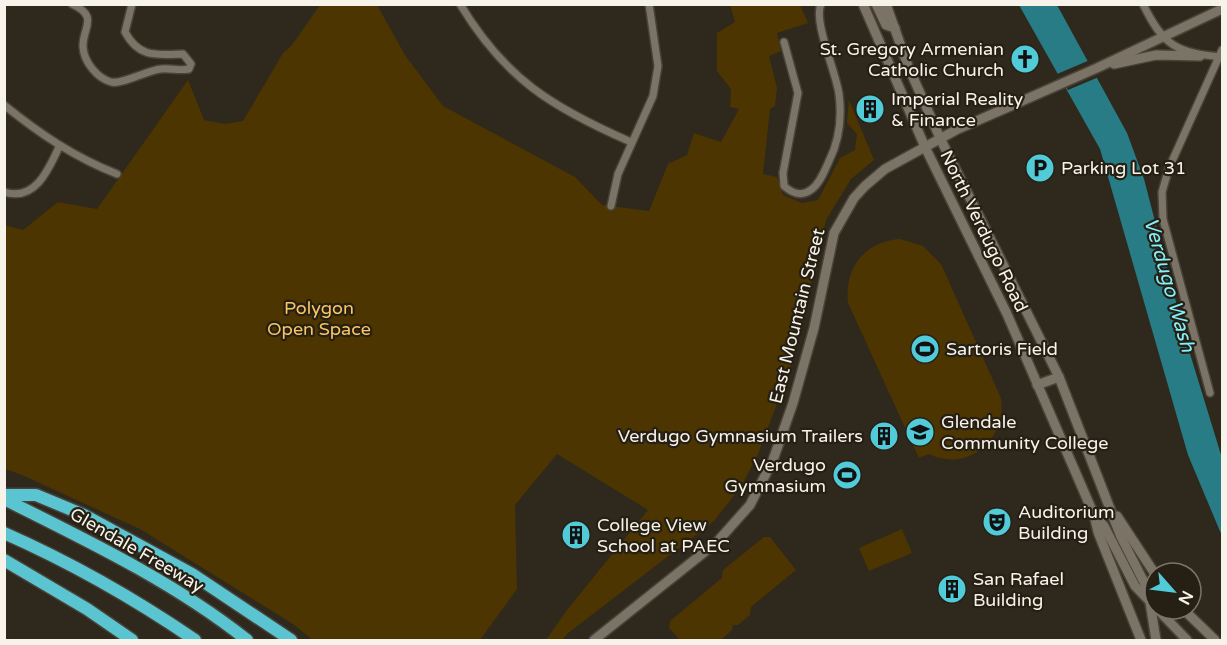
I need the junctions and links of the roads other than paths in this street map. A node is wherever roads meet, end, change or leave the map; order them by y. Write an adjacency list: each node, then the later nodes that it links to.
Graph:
1 (72, 4): 2 (street)
2 (132, 4)
3 (460, 4): 19 (street)
4 (649, 4): 19 (street)
5 (863, 4): 21 (main road, North Verdugo Road)
6 (876, 4): 11 (main road)
7 (886, 4): 11 (main road, North Verdugo Road)
8 (1143, 4): 12 (street)
9 (818, 6): 13 (street)
10 (1222, 9): 12 (main road, East Mountain Street)
11 (895, 28): 18 (main road, North Verdugo Road)
12 (1160, 36): 15 (street); 16 (main road, East Mountain Street)
13 (784, 42)
14 (1221, 55): 15 (street); 27 (street)
15 (1200, 56): 16 (main road)
16 (1097, 68): 18 (main road, East Mountain Street)
17 (4, 105): 20 (street)
18 (940, 138): 21 (main road, East Mountain Street); 25 (main road, North Verdugo Road)
19 (632, 142): 24 (street)
20 (59, 147): 22 (street); 23 (street)
21 (925, 147): 26 (main road, North Verdugo Road); 43 (main road, East Mountain Street)
22 (117, 174)
23 (4, 192)
24 (611, 206)
25 (1059, 377): 26 (main road); 29 (main road, North Verdugo Road)
26 (1037, 386): 30 (main road, North Verdugo Road)
27 (1210, 393)
28 (4, 497): 41 (highway, Glendale Freeway); 42 (highway)
29 (1113, 510): 33 (main road); 34 (main road, North Verdugo Road)
30 (1094, 515): 35 (main road); 44 (main road, North Verdugo Road)
31 (4, 533): 40 (highway)
32 (4, 560): 39 (highway)
33 (1146, 561)
34 (1143, 578)
35 (1143, 595)
36 (1153, 621): 45 (main road, North Verdugo Road)
37 (1167, 621): 46 (main road)
38 (1195, 621): 47 (main road)
39 (132, 640)
40 (195, 640)
41 (247, 640)
42 (291, 640)
43 (594, 640)
44 (1141, 640)
45 (1156, 640)
46 (1187, 640)
47 (1215, 640)

